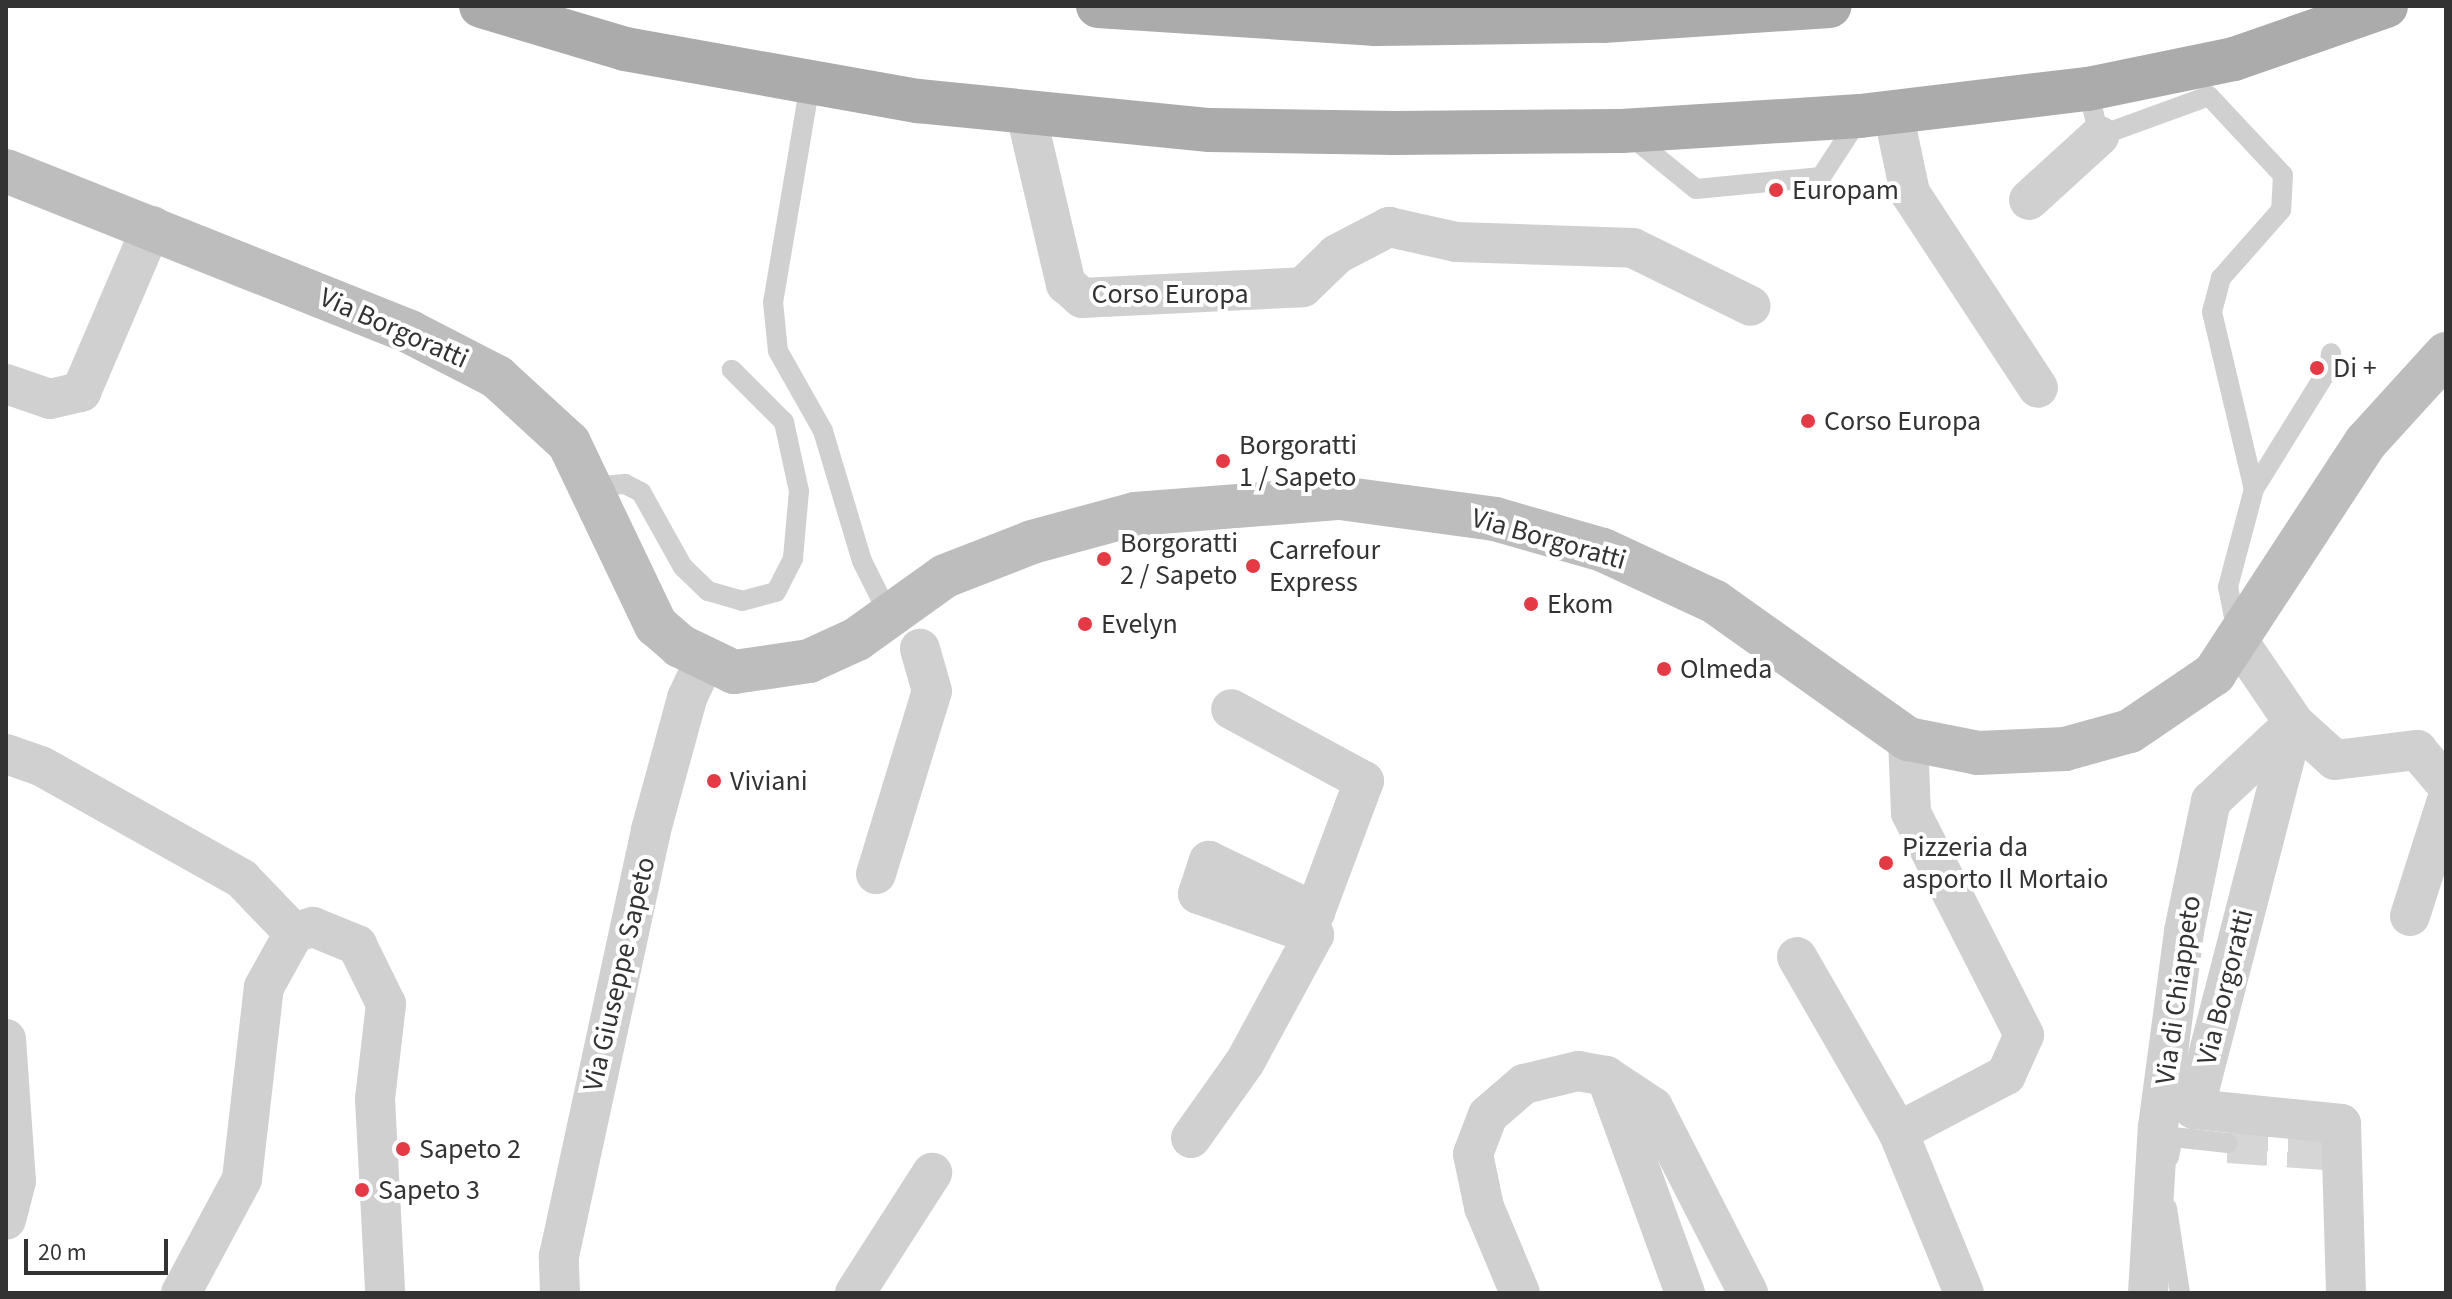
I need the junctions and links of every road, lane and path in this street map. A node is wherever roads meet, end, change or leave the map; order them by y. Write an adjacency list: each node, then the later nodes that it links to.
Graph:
1 (481, 6): 6 (main road)
2 (1098, 6): 5 (main road)
3 (1830, 6): 5 (main road)
4 (2386, 6): 7 (main road)
5 (1370, 15)
6 (810, 84): 8 (main road); 23 (lane)
7 (2088, 89): 9 (main road); 11 (lane)
8 (1026, 114): 10 (main road); 15 (street, Corso Europa)
9 (1876, 114): 10 (main road); 10 (lane); 20 (street)
10 (1622, 131)
11 (2099, 136): 13 (street); 22 (lane)
12 (6, 171): 14 (street, Via Borgoratti)
13 (2029, 200)
14 (152, 226): 19 (street); 21 (street, Via Borgoratti)
15 (1751, 306)
16 (2331, 353): 22 (lane)
17 (2446, 354): 24 (street, Via Borgoratti)
18 (732, 370): 21 (lane)
19 (6, 384)
20 (2024, 391)
21 (595, 487): 26 (street, Via Borgoratti)
22 (2254, 489): 24 (lane)
23 (888, 613): 26 (street, Via Borgoratti); 29 (street, Via Borgoratti)
24 (2239, 642): 28 (street); 29 (street, Via Borgoratti)
25 (920, 649): 33 (street)
26 (705, 660): 46 (street, Via Giuseppe Sapeto)
27 (1231, 709): 40 (street)
28 (2294, 723): 31 (street); 52 (street, Via di Chiappeto); 54 (street, Via Borgoratti)
29 (1908, 739): 39 (street)
30 (6, 754): 35 (street)
31 (2446, 784)
32 (2446, 803): 34 (street)
33 (876, 874)
34 (2410, 916)
35 (294, 933): 44 (street); 45 (street)
36 (1797, 957): 39 (street)
37 (6, 1039): 43 (street)
38 (1606, 1076): 48 (street); 49 (street); 50 (street)
39 (1898, 1132): 51 (street)
40 (1191, 1138)
41 (2228, 1143): 53 (lane)
42 (932, 1173): 47 (street)
43 (6, 1220)
44 (181, 1293)
45 (385, 1293)
46 (560, 1293)
47 (855, 1293)
48 (1520, 1293)
49 (1685, 1293)
50 (1748, 1293)
51 (1964, 1293)
52 (2148, 1293)
53 (2180, 1293)
54 (2346, 1293)

